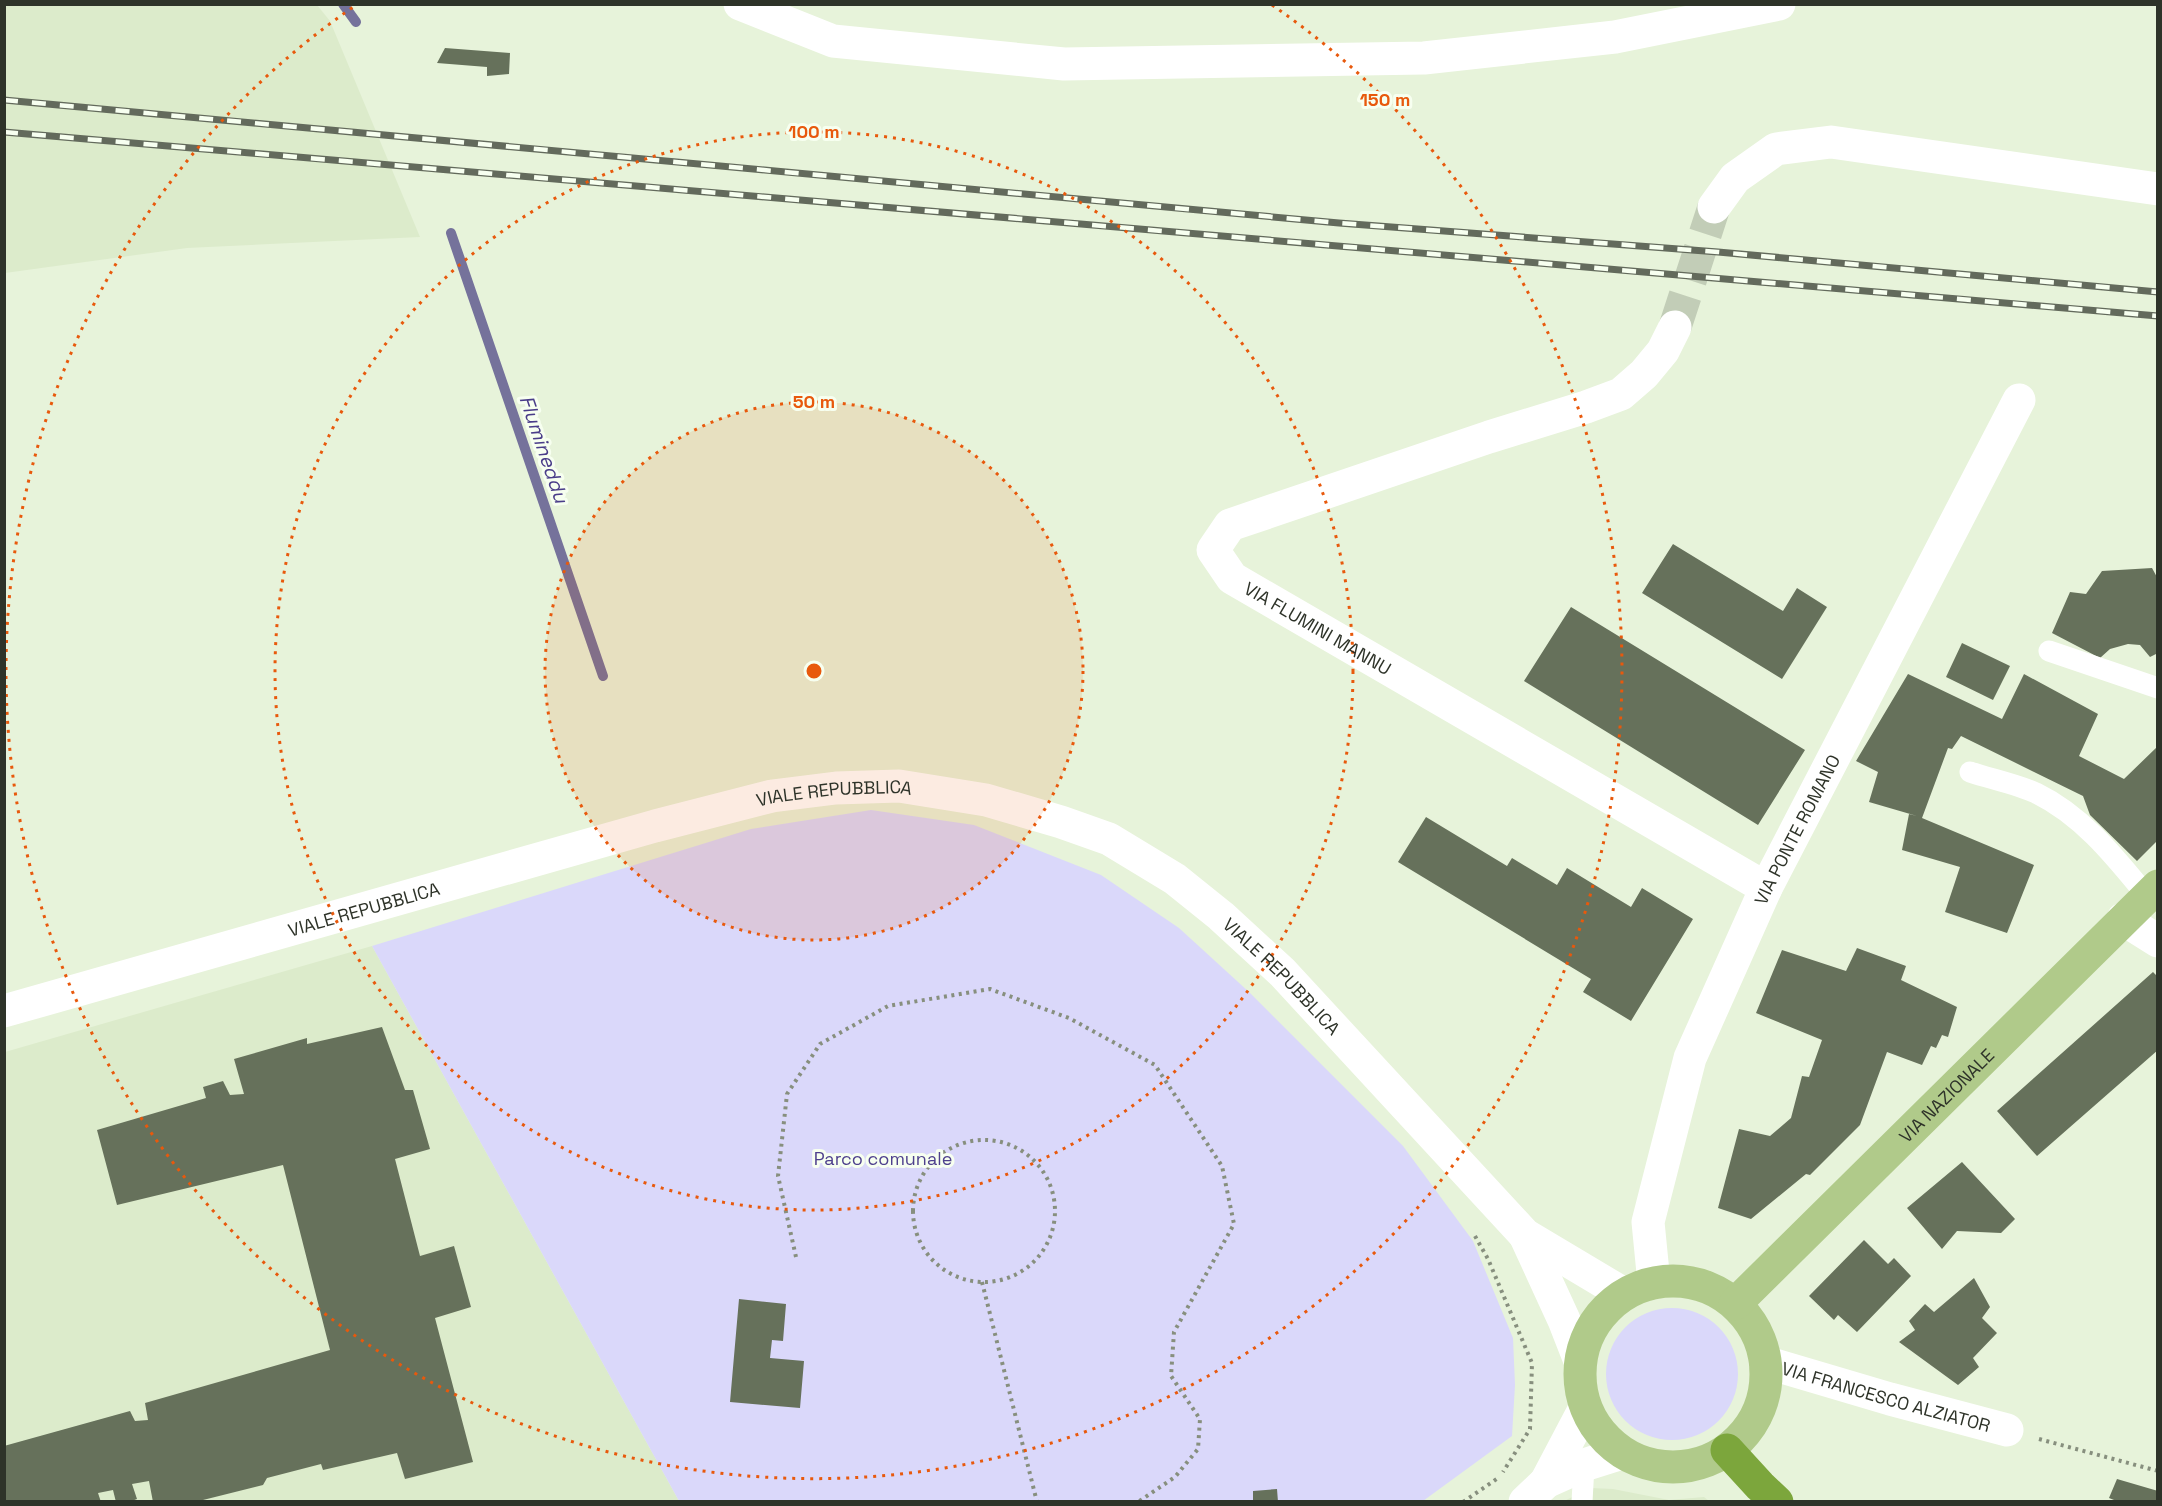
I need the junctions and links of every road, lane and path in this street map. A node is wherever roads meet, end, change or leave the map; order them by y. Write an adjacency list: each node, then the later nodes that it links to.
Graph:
1 (740, 4): 2 (street)
2 (1779, 4)
3 (2157, 189): 4 (street)
4 (1714, 207)
5 (1675, 327): 10 (street, VIA FLUMINI MANNU)
6 (2019, 400): 10 (street, VIA PONTE ROMANO)
7 (2049, 651): 8 (lane)
8 (2157, 688)
9 (1970, 772): 11 (lane)
10 (1766, 888): 19 (street, VIA PONTE ROMANO)
11 (2152, 891): 12 (main road, VIA NAZIONALE)
12 (2123, 919): 13 (street); 20 (main road, VIA NAZIONALE)
13 (2157, 941)
14 (4, 1011): 16 (street, VIALE REPUBBLICA)
15 (1472, 1230): 32 (path)
16 (1525, 1235): 19 (street, VIALE REPUBBLICA); 21 (street, VIALE REPUBBLICA)
17 (796, 1257): 31 (path)
18 (982, 1282): 18 (path); 30 (path)
19 (1639, 1289): 20 (main road); 21 (main road)
20 (1735, 1304): 22 (main road)
21 (1580, 1361): 23 (main road)
22 (1765, 1362): 24 (street, VIA FRANCESCO ALZIATOR); 25 (main road)
23 (1585, 1408): 26 (main road); 29 (street)
24 (2007, 1430): 28 (path)
25 (1727, 1450): 26 (main road); 34 (highway)
26 (1622, 1453): 27 (street)
27 (1584, 1465): 29 (street); 33 (lane)
28 (2157, 1471)
29 (1536, 1492)
30 (1036, 1502)
31 (1138, 1502)
32 (1463, 1502)
33 (1582, 1502)
34 (1777, 1502)

